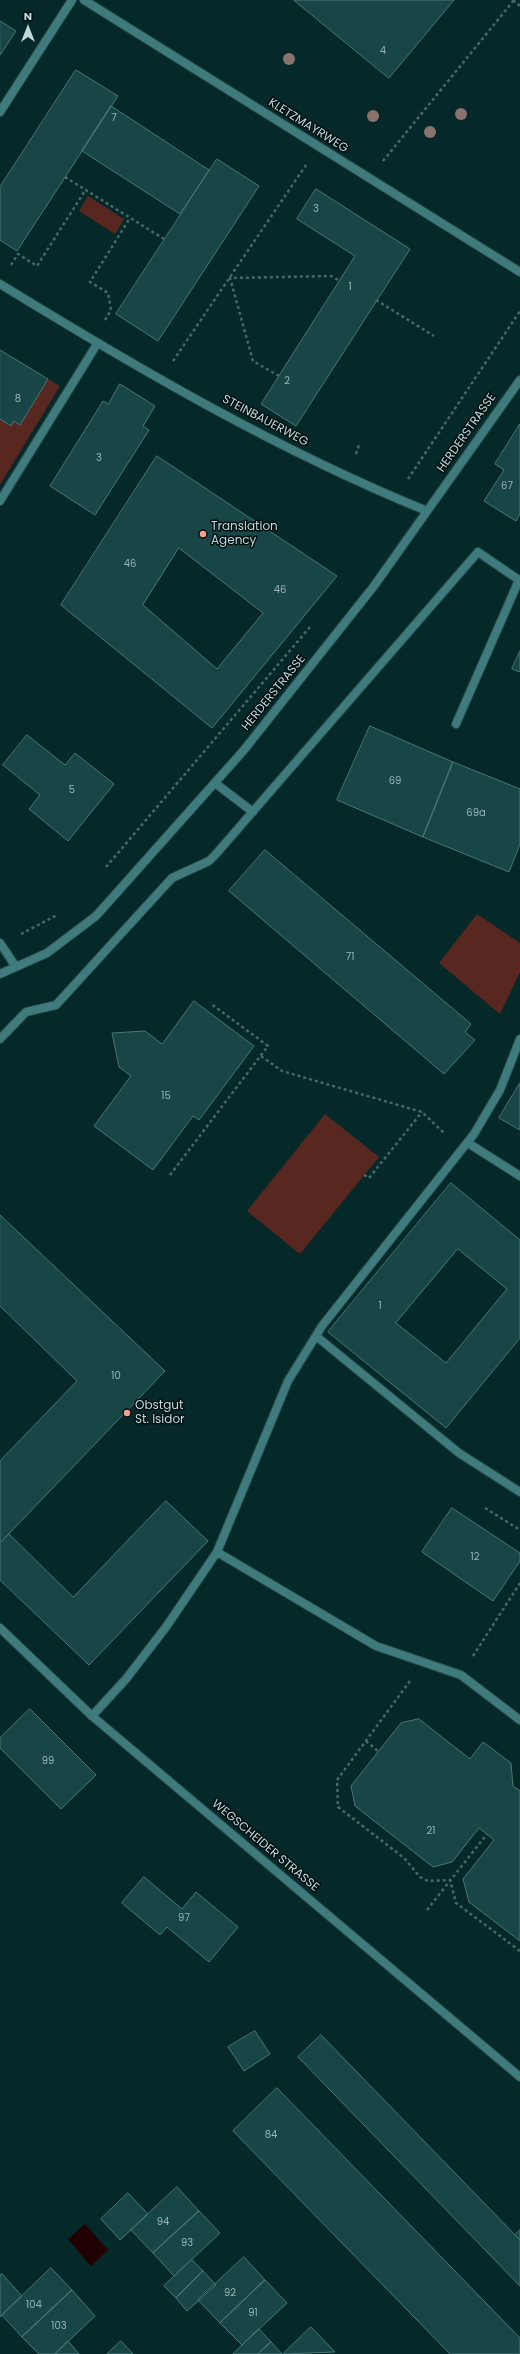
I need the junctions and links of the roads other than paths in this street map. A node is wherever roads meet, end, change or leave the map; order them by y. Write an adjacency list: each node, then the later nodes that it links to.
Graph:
1 (72, 0): 3 (street)
2 (84, 0): 4 (street, KLETZMAYRWEG)
3 (0, 112)
4 (520, 272)
5 (0, 284): 6 (street, STEINBAUERWEG)
6 (94, 342): 8 (street); 9 (street, STEINBAUERWEG)
7 (520, 380): 9 (street, HERDERSTRASSE)
8 (0, 501)
9 (427, 511): 11 (street, HERDERSTRASSE)
10 (456, 724): 12 (street)
11 (215, 783): 12 (street); 14 (street, HERDERSTRASSE)
12 (253, 812): 16 (street)
13 (0, 944): 14 (street)
14 (16, 967): 15 (street, HERDERSTRASSE)
15 (0, 974)
16 (0, 1038)
17 (520, 1039): 18 (street)
18 (468, 1143): 19 (street); 20 (street)
19 (520, 1176)
20 (316, 1336): 21 (street); 22 (street)
21 (520, 1492)
22 (217, 1552): 24 (street); 25 (street)
23 (0, 1628): 24 (street, WEGSCHEIDER STRASSE)
24 (92, 1716): 26 (street, WEGSCHEIDER STRASSE)
25 (520, 1720)
26 (520, 2077)

